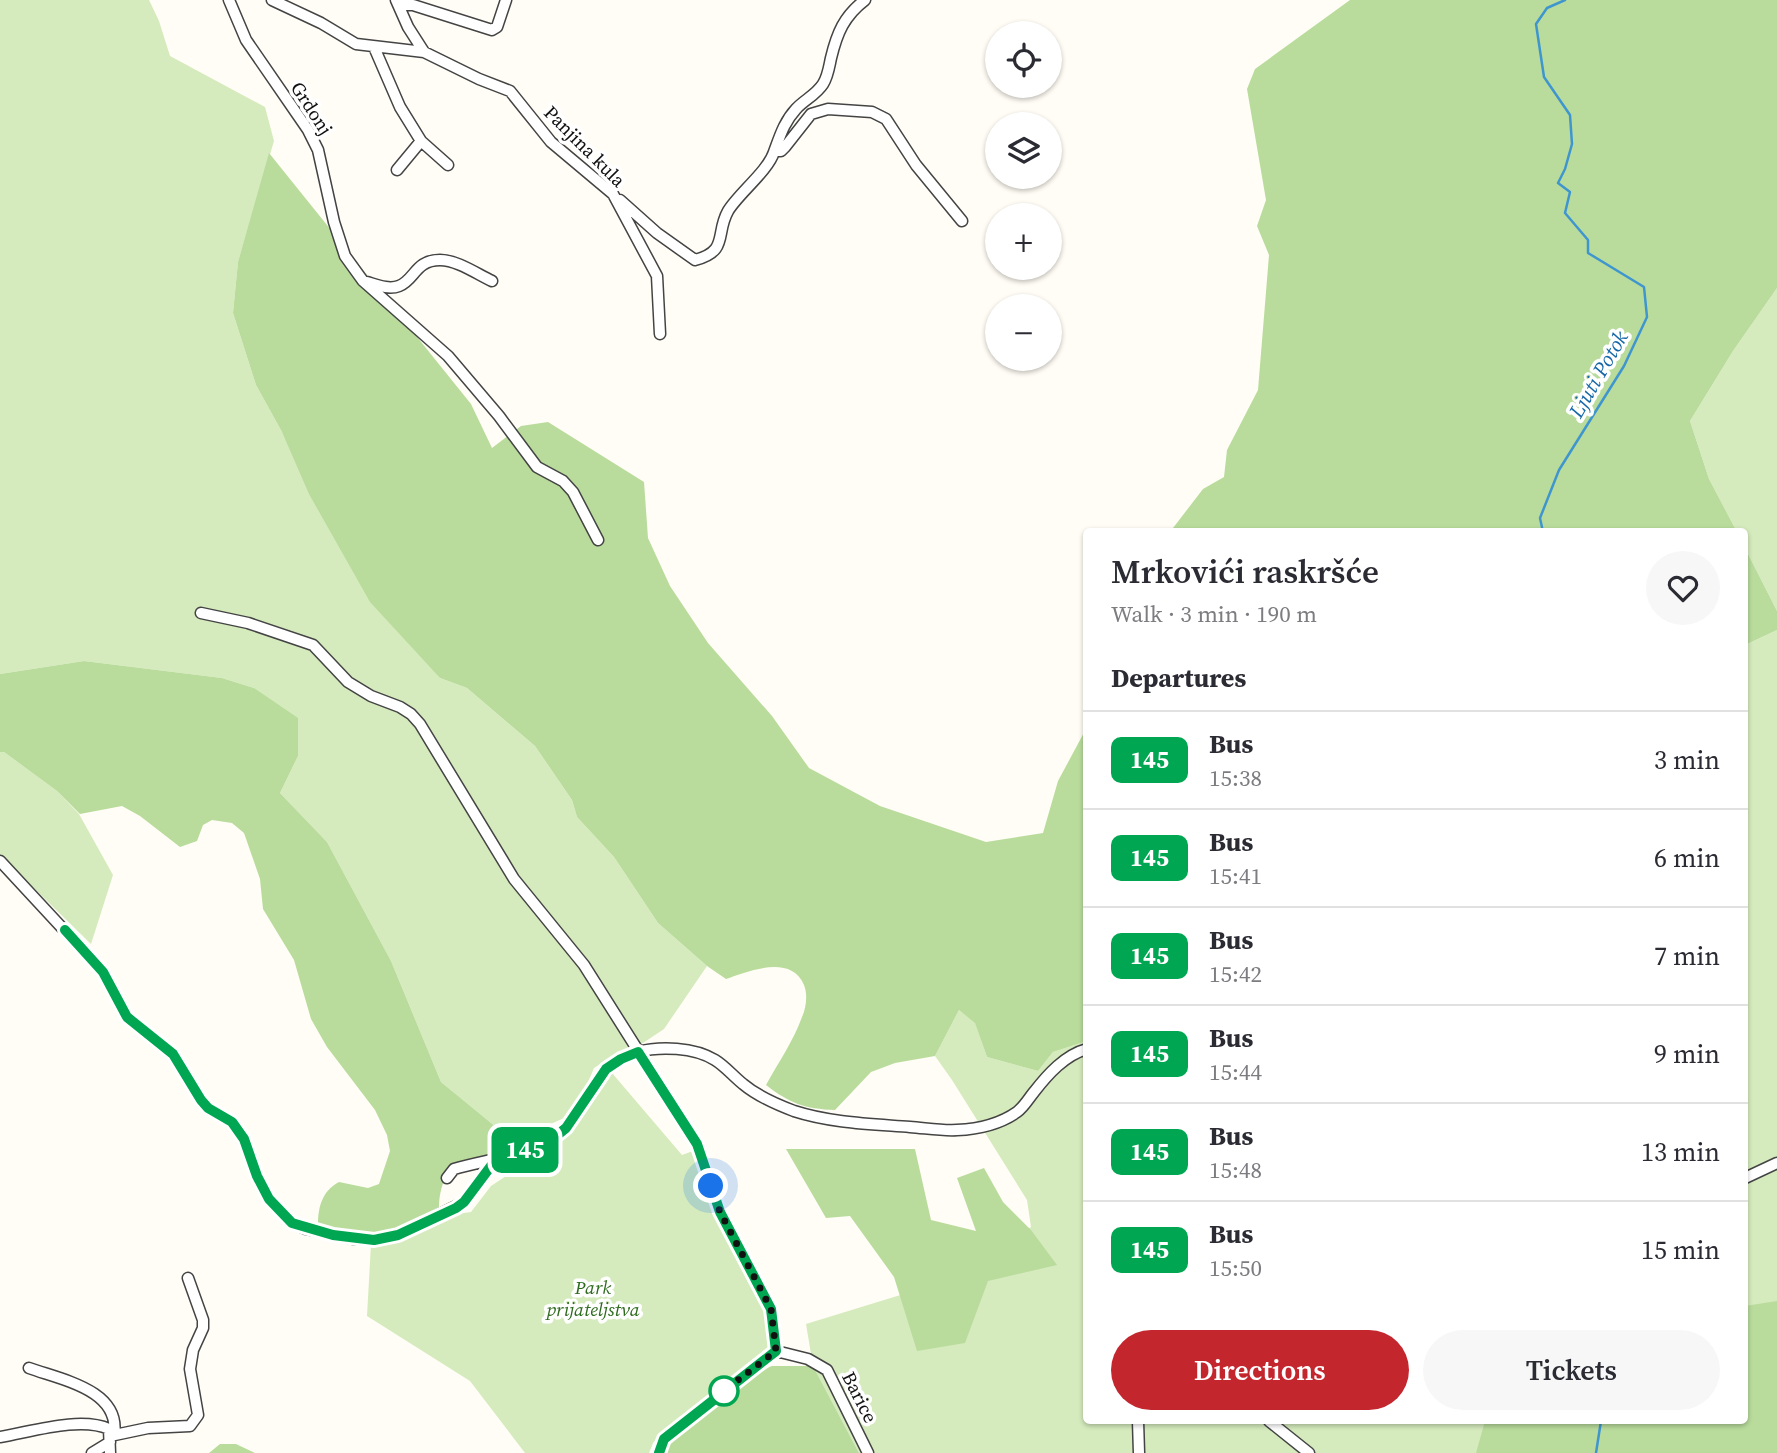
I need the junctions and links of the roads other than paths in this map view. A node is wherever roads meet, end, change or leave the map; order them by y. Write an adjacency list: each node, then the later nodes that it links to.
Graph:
1 (229, 0): 14 (street, Grdonj)
2 (272, 0): 6 (street)
3 (506, 0): 5 (street)
4 (865, 0): 9 (street)
5 (398, 3): 7 (street)
6 (374, 47): 7 (street); 8 (street)
7 (424, 52): 12 (street, Panjina kula)
8 (421, 141): 10 (street); 11 (street)
9 (775, 151): 12 (street); 13 (street)
10 (448, 165)
11 (397, 170)
12 (613, 194): 16 (street, Panjina kula)
13 (962, 221)
14 (363, 281): 15 (street); 17 (street, Grdonj)
15 (492, 281)
16 (660, 334)
17 (598, 540)
18 (201, 613): 21 (street)
19 (0, 861): 22 (street)
20 (1083, 1050): 21 (street)
21 (638, 1052): 22 (street); 27 (street)
22 (497, 1158): 25 (street)
23 (1777, 1163): 24 (street)
24 (1748, 1177)
25 (447, 1178)
26 (188, 1278): 32 (street)
27 (776, 1351): 34 (street); 35 (street, Barice)
28 (29, 1368): 32 (street)
29 (1139, 1424): 36 (street)
30 (1273, 1424): 37 (street)
31 (0, 1437): 32 (street)
32 (111, 1442): 33 (street)
33 (92, 1453)
34 (659, 1453)
35 (868, 1453)
36 (1139, 1453)
37 (1309, 1453)

